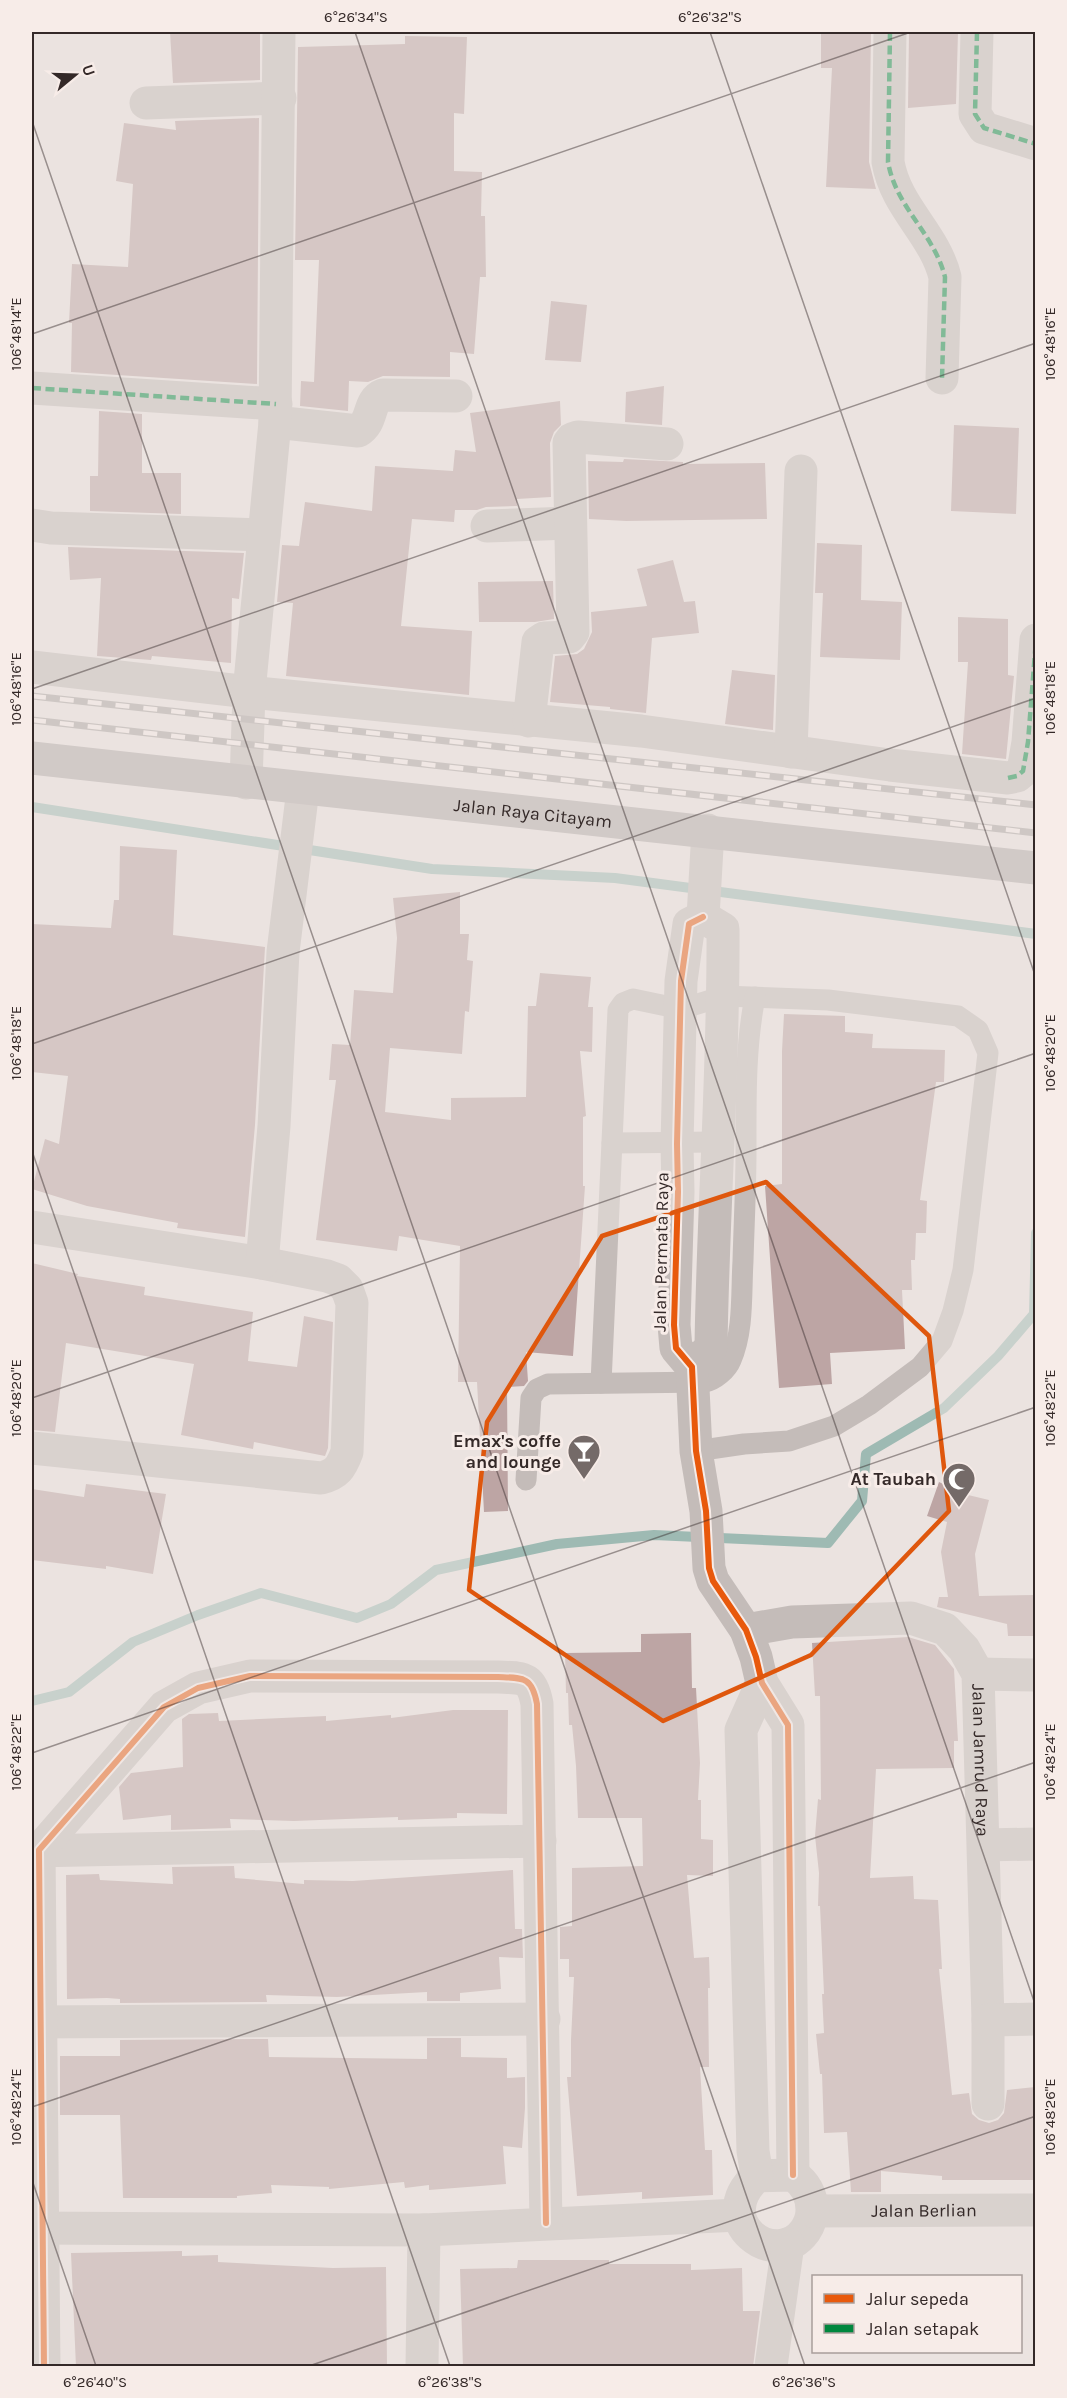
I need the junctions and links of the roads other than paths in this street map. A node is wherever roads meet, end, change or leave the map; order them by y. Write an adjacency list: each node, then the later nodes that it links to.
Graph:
1 (279, 32): 4 (street)
2 (890, 32): 7 (street)
3 (978, 32): 6 (street)
4 (280, 98): 5 (street); 10 (street)
5 (146, 104)
6 (1035, 144)
7 (942, 378)
8 (32, 388): 10 (street)
9 (456, 396): 10 (street)
10 (275, 413): 16 (street)
11 (667, 444): 13 (street)
12 (801, 471): 21 (street)
13 (570, 523): 15 (street); 20 (street)
14 (32, 525): 16 (street)
15 (487, 526)
16 (264, 535): 19 (street)
17 (1035, 640): 21 (street)
18 (32, 667): 19 (street)
19 (249, 692): 20 (street); 23 (street)
20 (528, 721): 21 (street)
21 (791, 752)
22 (32, 758): 23 (main road, Jalan Raya Citayam)
23 (246, 783): 24 (main road, Jalan Raya Citayam)
24 (301, 804): 25 (main road, Jalan Raya Citayam); 34 (street)
25 (707, 844): 26 (main road, Jalan Raya Citayam); 27 (street)
26 (1035, 868)
27 (703, 909): 28 (street); 29 (street, Jalan Permata Raya)
28 (739, 997): 29 (lane); 30 (street); 35 (lane); 38 (lane)
29 (681, 1009): 31 (lane); 32 (street, Jalan Permata Raya)
30 (718, 1142): 32 (lane); 35 (street)
31 (612, 1143): 32 (lane); 36 (lane)
32 (677, 1144): 35 (street, Jalan Permata Raya)
33 (32, 1227): 34 (street)
34 (262, 1263): 37 (street)
35 (693, 1375): 36 (lane); 38 (street)
36 (601, 1383): 39 (lane)
37 (32, 1448)
38 (696, 1450): 40 (street)
39 (526, 1480)
40 (746, 1630): 41 (street, Jalan Jamrud Raya); 43 (street)
41 (978, 1674): 42 (street); 46 (street, Jalan Jamrud Raya)
42 (1035, 1675)
43 (762, 1683): 53 (street); 54 (street)
44 (540, 1841): 47 (street); 47 (street); 48 (street)
45 (1035, 1844): 46 (street)
46 (984, 1845): 50 (street, Jalan Jamrud Raya)
47 (35, 1850): 51 (street)
48 (544, 2019): 51 (street); 58 (street)
49 (1035, 2019): 50 (street)
50 (988, 2020): 52 (street, Jalan Jamrud Raya)
51 (37, 2022): 59 (street)
52 (988, 2104)
53 (793, 2175): 54 (street); 56 (street)
54 (756, 2176): 57 (street)
55 (1035, 2210): 56 (street, Jalan Berlian)
56 (813, 2211): 61 (street)
57 (739, 2215): 58 (street); 61 (street)
58 (546, 2223): 60 (street)
59 (38, 2228): 60 (street); 62 (street)
60 (424, 2230): 63 (street)
61 (788, 2244): 64 (street)
62 (44, 2367)
63 (422, 2367)
64 (771, 2367)

